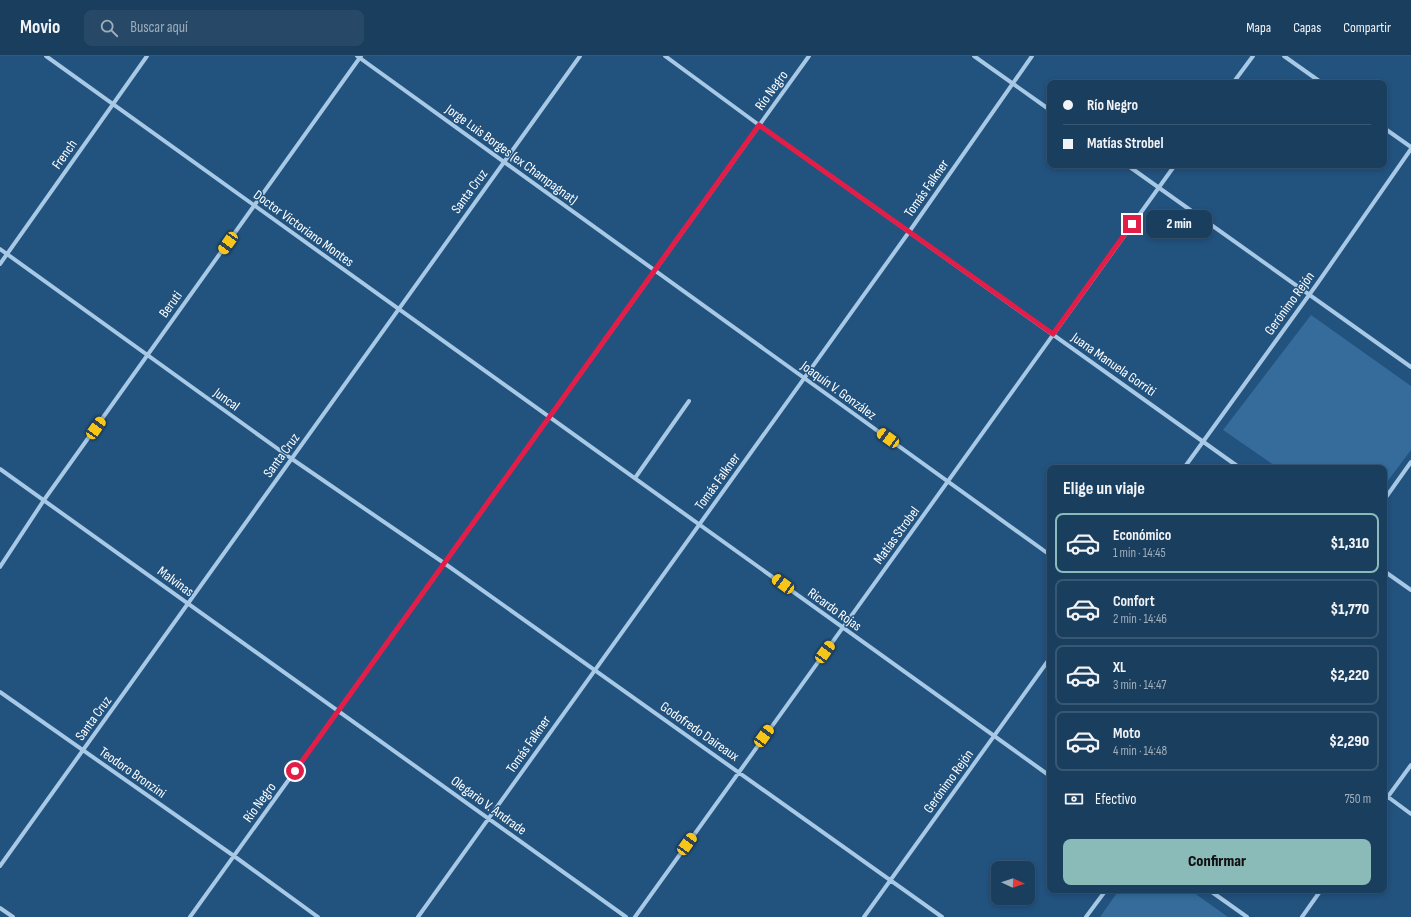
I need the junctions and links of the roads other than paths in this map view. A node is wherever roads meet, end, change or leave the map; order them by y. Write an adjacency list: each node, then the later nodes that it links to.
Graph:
1 (46, 56): 14 (street, Doctor Victoriano Montes)
2 (147, 56): 14 (street, French)
3 (580, 56): 19 (street, Santa Cruz)
4 (665, 56): 16 (street, Juana Manuela Gorriti)
5 (809, 56): 16 (street, Río Negro)
6 (974, 56): 13 (street)
7 (1032, 56): 13 (street, Tomás Falkner)
8 (1253, 56): 11 (street)
9 (1284, 56): 12 (street)
10 (359, 57): 19 (street, Jorge Luis Borges (ex Champagnat)); 23 (street, Beruti)
11 (1235, 80)
12 (1318, 80)
13 (1012, 84): 15 (street); 24 (street, Tomás Falkner)
14 (113, 103): 23 (street, Doctor Victoriano Montes); 26 (street, French)
15 (1047, 108)
16 (759, 125): 24 (street, Juana Manuela Gorriti); 28 (street, Río Negro)
17 (1387, 130): 18 (street)
18 (1411, 148): 29 (street, Gerónimo Rejón)
19 (504, 162): 28 (street, Jorge Luis Borges (ex Champagnat)); 30 (street, Santa Cruz)
20 (1131, 168): 22 (street)
21 (1173, 168): 22 (street, Matías Strobel)
22 (1159, 187): 29 (street); 31 (street, Matías Strobel)
23 (255, 206): 30 (street, Doctor Victoriano Montes); 32 (street, Beruti)
24 (909, 232): 31 (street, Juana Manuela Gorriti); 34 (street, Tomás Falkner)
25 (0, 249): 26 (street, Juncal)
26 (7, 254): 27 (street, French); 32 (street, Juncal)
27 (0, 264)
28 (655, 270): 34 (street, Joaquín V. González); 36 (street, Río Negro)
29 (1309, 294): 33 (street); 37 (street, Gerónimo Rejón)
30 (399, 309): 36 (street, Doctor Victoriano Montes); 38 (street, Santa Cruz)
31 (1053, 334): 37 (street, Juana Manuela Gorriti); 44 (street, Matías Strobel)
32 (147, 355): 38 (street, Juncal); 46 (street, Beruti)
33 (1411, 367)
34 (804, 378): 44 (street, Joaquín V. González); 47 (street, Tomás Falkner)
35 (689, 401): 43 (street)
36 (549, 417): 43 (street, Ricardo Rojas); 49 (street, Río Negro)
37 (1203, 441): 40 (street, Gerónimo Rejón); 41 (street, Juana Manuela Gorriti)
38 (292, 459): 49 (street, Juncal); 53 (street, Santa Cruz)
39 (1411, 462): 45 (street)
40 (1186, 465)
41 (1236, 465)
42 (0, 469): 46 (street, Malvinas)
43 (635, 478): 47 (street, Ricardo Rojas)
44 (948, 481): 48 (street, Joaquín V. González); 54 (street, Matías Strobel)
45 (1387, 496)
46 (44, 500): 50 (street, Beruti); 53 (street, Malvinas)
47 (699, 524): 54 (street, Ricardo Rojas); 56 (street, Tomás Falkner)
48 (1047, 553)
49 (444, 562): 56 (street, Godofredo Daireaux); 58 (street, Río Negro)
50 (0, 567)
51 (1387, 573): 52 (street)
52 (1411, 590)
53 (188, 603): 58 (street, Malvinas); 60 (street, Santa Cruz)
54 (843, 627): 59 (street, Ricardo Rojas); 62 (street, Matías Strobel)
55 (1047, 662): 59 (street, Gerónimo Rejón)
56 (594, 669): 62 (street, Godofredo Daireaux); 67 (street, Tomás Falkner)
57 (0, 692): 60 (street, Teodoro Bronzini)
58 (338, 711): 67 (street, Olegario V. Andrade); 68 (street, Río Negro)
59 (994, 736): 63 (street, Ricardo Rojas); 70 (street, Gerónimo Rejón)
60 (83, 751): 68 (street, Teodoro Bronzini); 69 (street, Santa Cruz)
61 (1411, 765): 64 (street)
62 (738, 772): 70 (street, Godofredo Daireaux); 80 (street, Matías Strobel)
63 (1047, 774)
64 (1387, 795)
65 (1387, 797): 66 (street)
66 (1411, 814)
67 (488, 818): 78 (street, Tomás Falkner); 79 (street, Olegario V. Andrade)
68 (234, 856): 76 (street, Río Negro); 77 (street, Teodoro Bronzini)
69 (0, 866)
70 (890, 880): 81 (street, Gerónimo Rejón); 82 (street, Godofredo Daireaux)
71 (1104, 893): 83 (street)
72 (1214, 893): 84 (street)
73 (1320, 893): 85 (street)
74 (0, 908): 75 (street)
75 (13, 917)
76 (190, 917)
77 (318, 917)
78 (418, 917)
79 (626, 917)
80 (635, 917)
81 (864, 917)
82 (942, 917)
83 (1086, 917)
84 (1247, 917)
85 (1302, 917)

